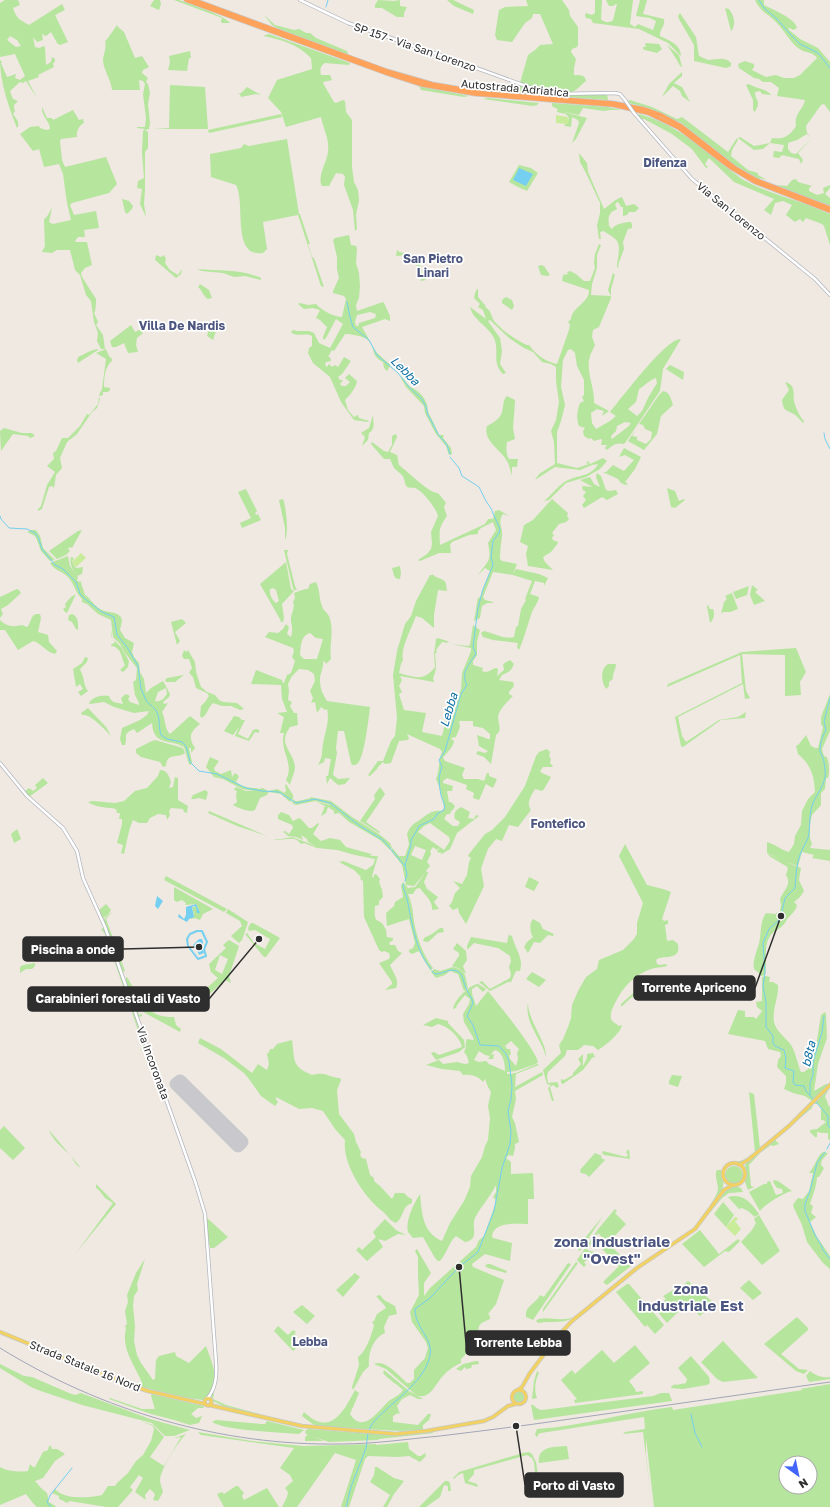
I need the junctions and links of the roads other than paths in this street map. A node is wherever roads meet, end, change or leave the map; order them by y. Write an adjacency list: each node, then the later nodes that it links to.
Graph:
1 (186, 0): 5 (highway, Autostrada Adriatica)
2 (194, 0): 5 (highway, Autostrada Adriatica)
3 (300, 0): 4 (main road, SP 157 - Via San Lorenzo)
4 (625, 100): 6 (main road, Via San Lorenzo, bridge)
5 (830, 210)
6 (830, 294)
7 (0, 763): 20 (main road, Via Incoronata)
8 (830, 1085): 9 (main road)
9 (748, 1160): 10 (main road); 11 (main road)
10 (739, 1165): 11 (main road); 12 (main road)
11 (744, 1169): 13 (main road)
12 (725, 1180): 13 (main road); 14 (main road)
13 (733, 1185): 14 (main road)
14 (724, 1190): 16 (main road)
15 (0, 1332): 20 (main road, Strada Statale 16 Nord)
16 (523, 1386): 17 (main road); 18 (main road)
17 (518, 1390): 18 (main road); 19 (main road)
18 (524, 1392): 21 (main road)
19 (512, 1399): 21 (main road); 22 (main road, Strada Statale 16 Nord)
20 (208, 1401): 22 (main road, Strada Statale 16 Nord)
21 (515, 1404): 22 (main road, Strada Statale 16 Nord)
22 (508, 1406)

